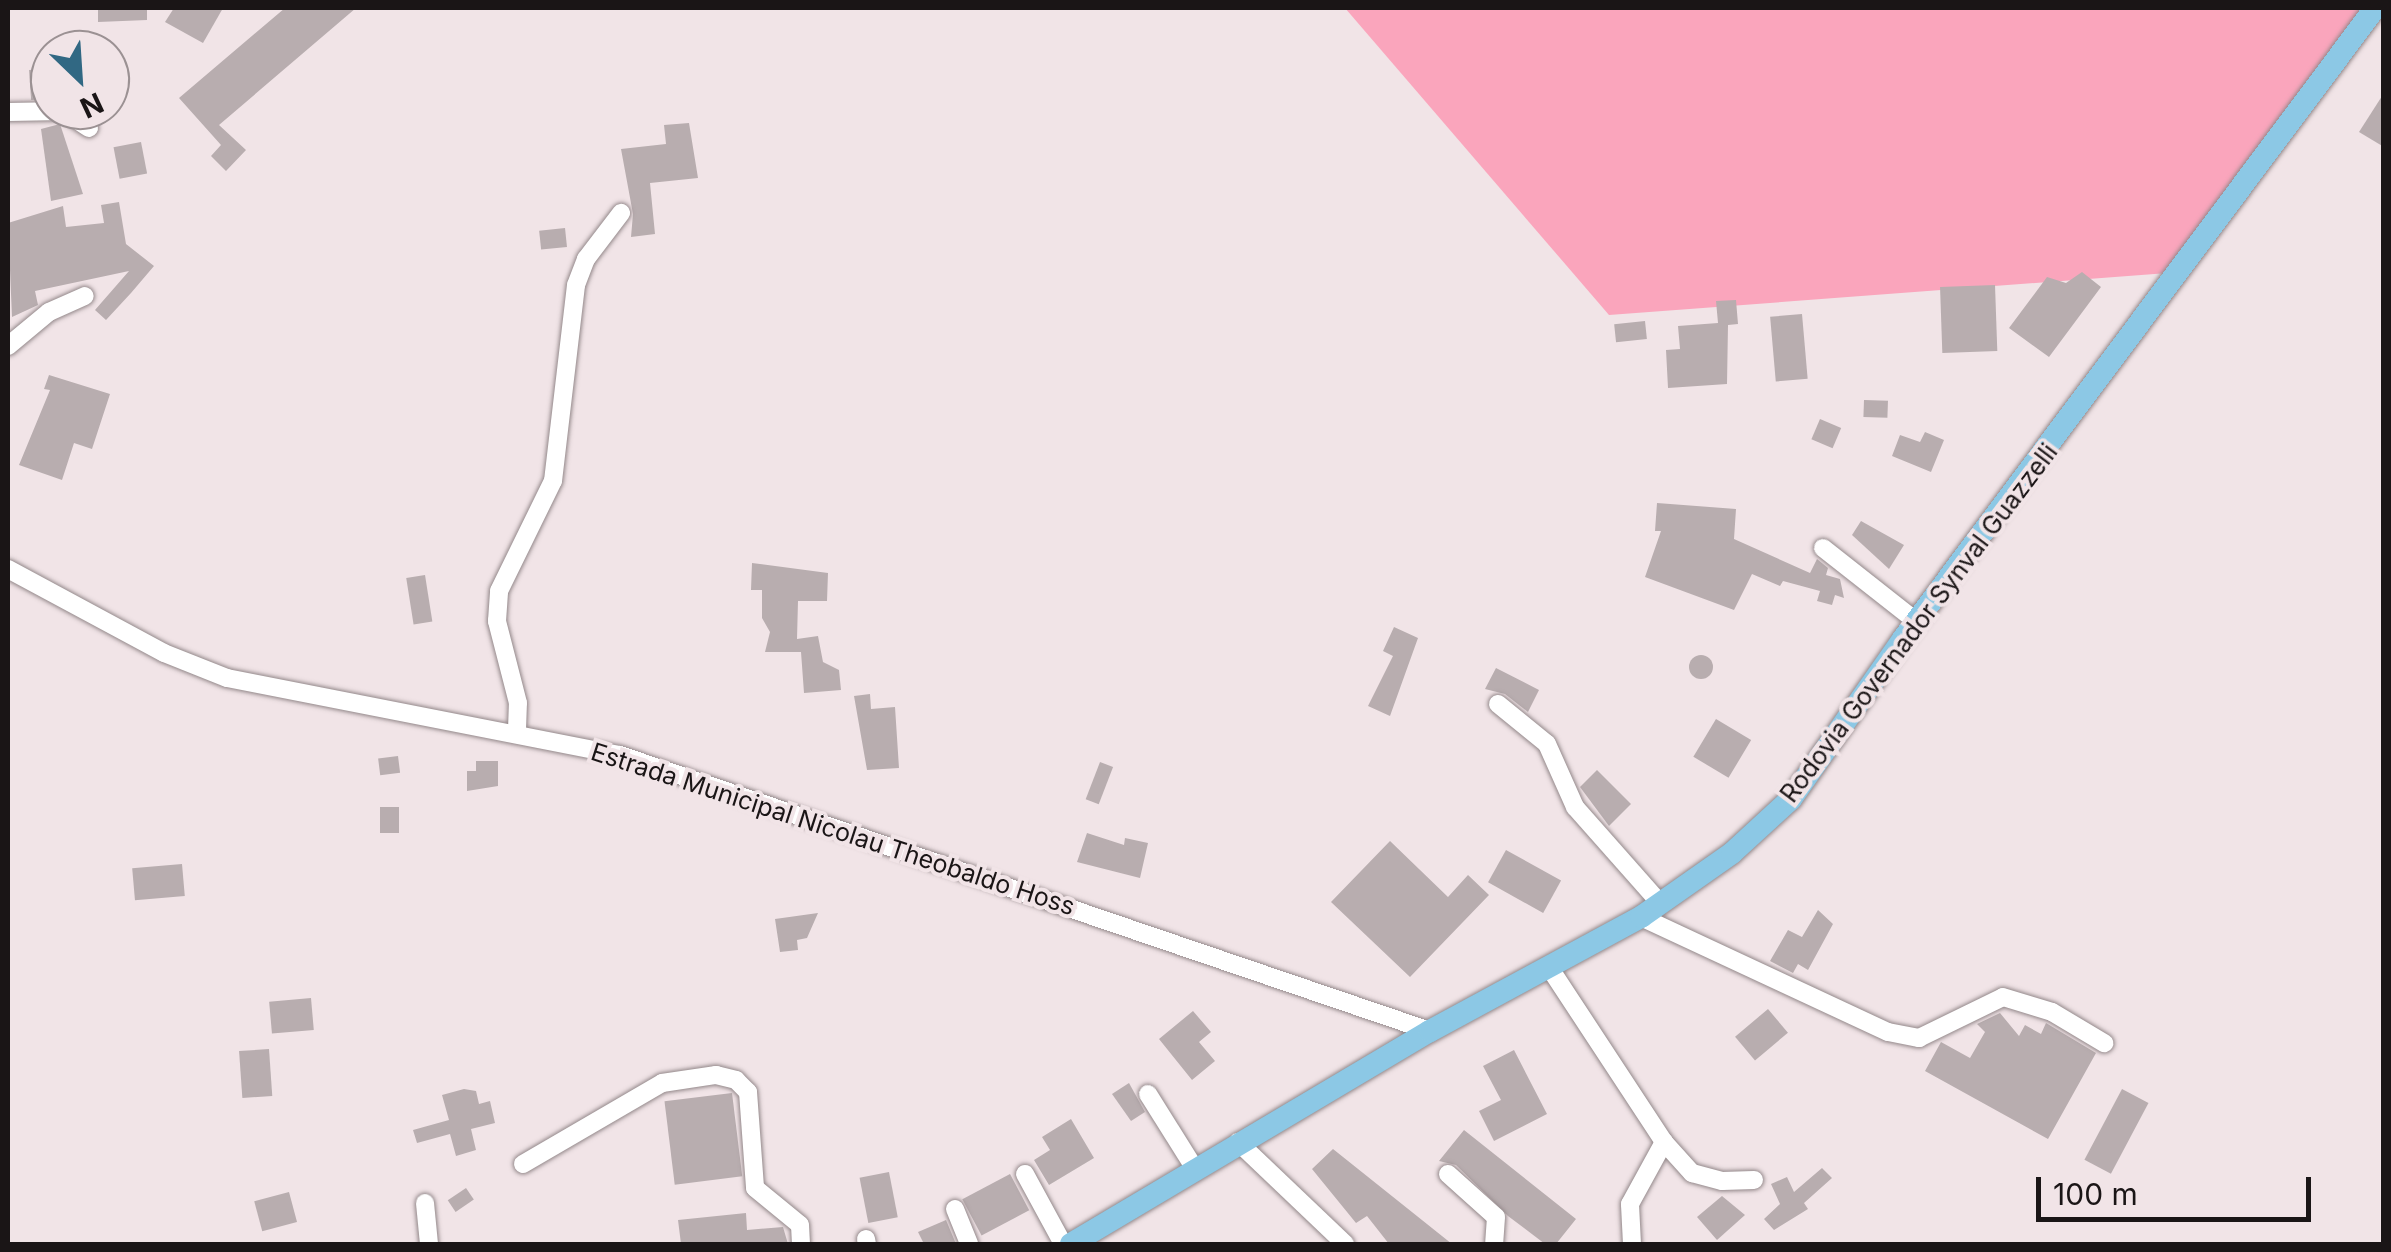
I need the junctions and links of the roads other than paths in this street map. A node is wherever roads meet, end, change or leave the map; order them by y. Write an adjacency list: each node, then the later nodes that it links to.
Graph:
1 (2375, 8): 7 (main road, Rodovia Governador Synval Guazzelli)
2 (621, 213): 9 (street)
3 (84, 296): 4 (street)
4 (8, 346)
5 (1823, 548): 7 (street)
6 (8, 570): 9 (street, Estrada Municipal Nicolau Theobaldo Hoss)
7 (1916, 622): 10 (main road, Rodovia Governador Synval Guazzelli)
8 (1498, 704): 10 (street)
9 (517, 730): 12 (street, Estrada Municipal Nicolau Theobaldo Hoss)
10 (1650, 910): 11 (main road, Rodovia Governador Synval Guazzelli); 13 (street)
11 (1551, 970): 12 (main road, Rodovia Governador Synval Guazzelli); 16 (street)
12 (1430, 1032): 15 (main road, Rodovia Governador Synval Guazzelli)
13 (2104, 1043)
14 (1148, 1094): 18 (street)
15 (1238, 1142): 18 (main road, Rodovia Governador Synval Guazzelli); 29 (street)
16 (1664, 1142): 21 (street); 31 (street)
17 (523, 1164): 25 (street)
18 (1195, 1169): 28 (main road, Rodovia Governador Synval Guazzelli)
19 (1024, 1174): 27 (street)
20 (1448, 1174): 30 (street)
21 (1754, 1180)
22 (425, 1203): 24 (street)
23 (955, 1209): 26 (street)
24 (429, 1244)
25 (801, 1244)
26 (969, 1244)
27 (1062, 1244)
28 (1071, 1244)
29 (1345, 1244)
30 (1494, 1244)
31 (1632, 1244)

